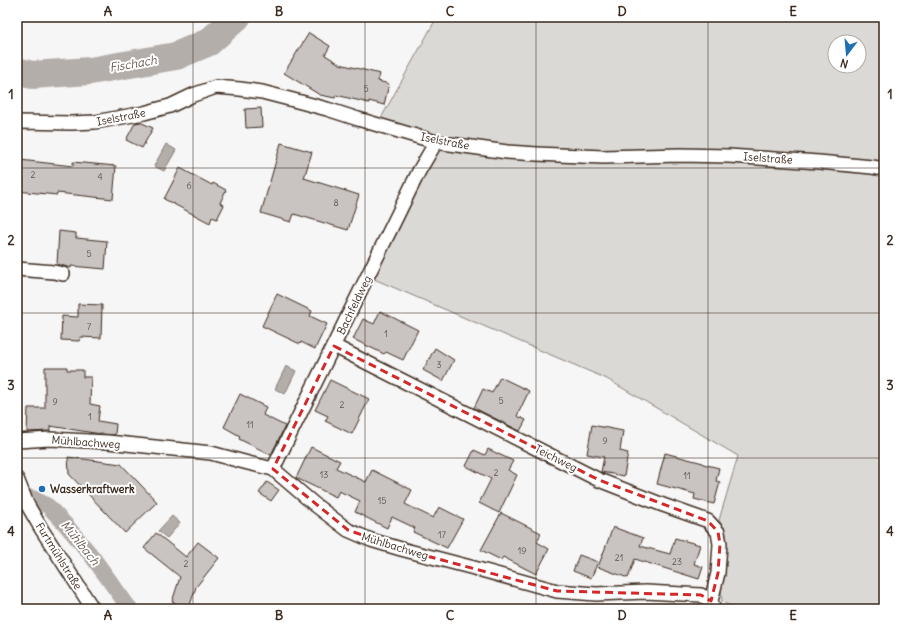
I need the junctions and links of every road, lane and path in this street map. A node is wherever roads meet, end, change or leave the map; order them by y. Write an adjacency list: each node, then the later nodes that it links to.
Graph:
1 (17, 122): 2 (street, Iselstraße)
2 (436, 142): 3 (street, Iselstraße); 6 (street, Bachfeldweg)
3 (884, 169)
4 (17, 269): 5 (street)
5 (63, 274)
6 (334, 346): 8 (street, Bachfeldweg); 10 (street, Teichweg)
7 (17, 441): 8 (street, Mühlbachweg)
8 (273, 469): 10 (street, Mühlbachweg)
9 (17, 480): 11 (street, Furtmühlstraße)
10 (713, 605)
11 (93, 609)

